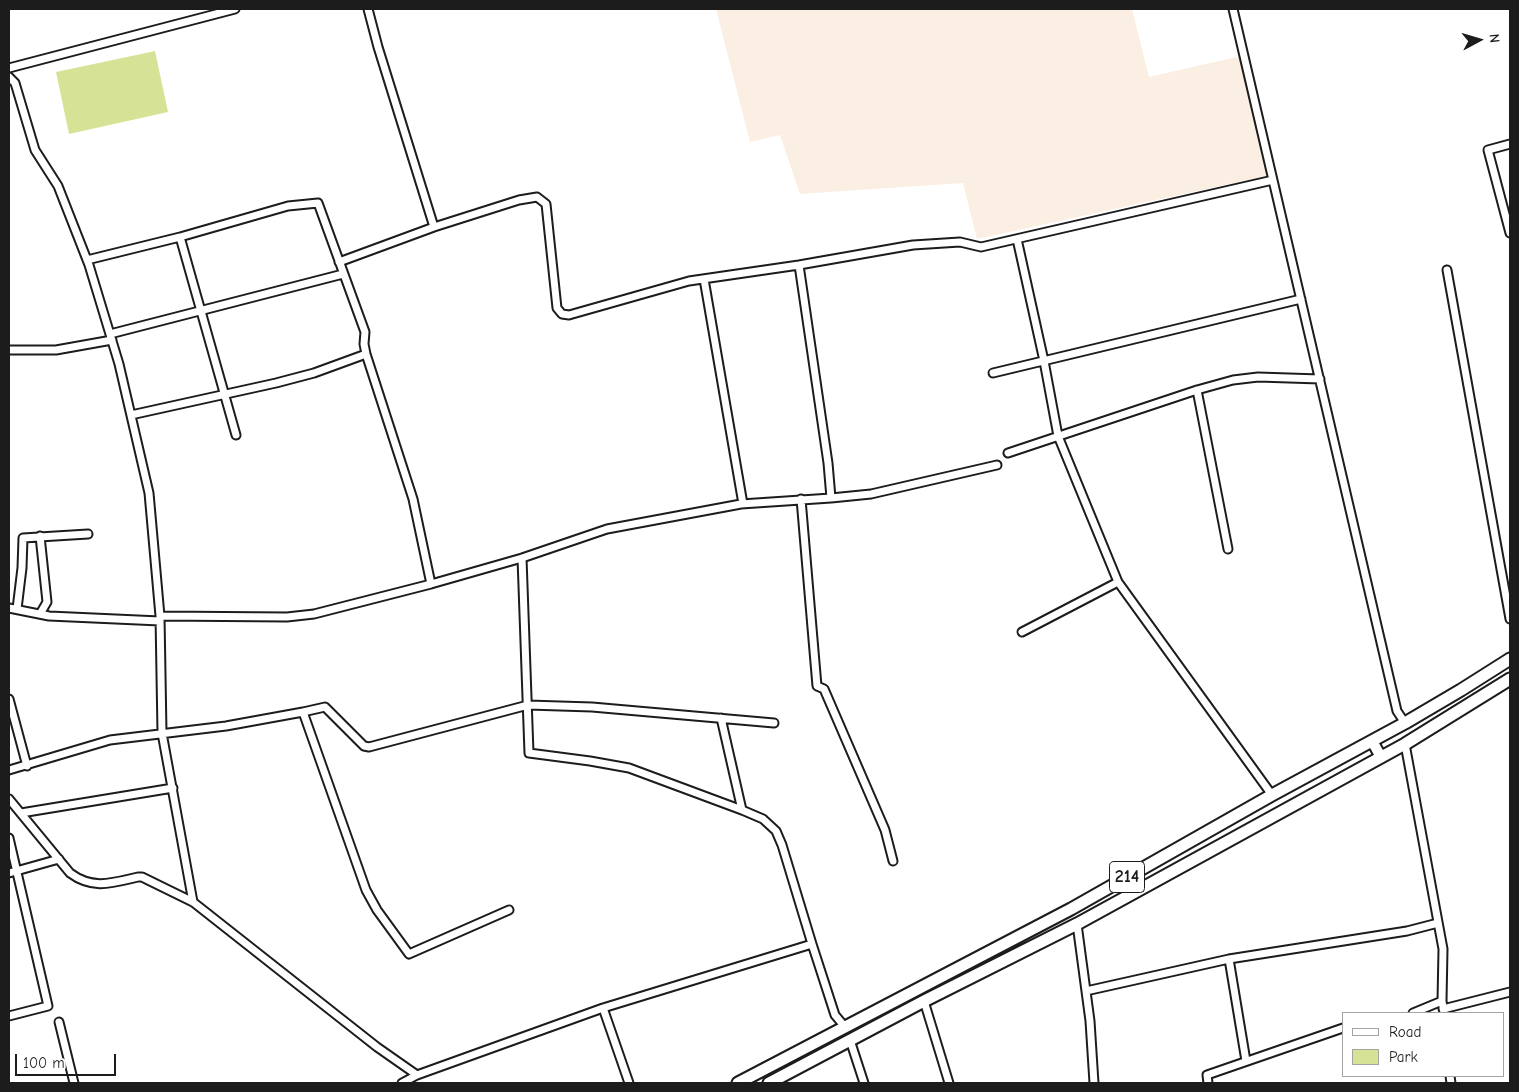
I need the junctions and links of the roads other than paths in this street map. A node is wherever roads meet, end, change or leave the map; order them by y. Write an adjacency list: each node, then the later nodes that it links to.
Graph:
1 (235, 9): 4 (street)
2 (368, 9): 8 (street)
3 (1233, 9): 7 (street)
4 (9, 68)
5 (9, 77): 12 (street)
6 (1510, 144): 9 (street)
7 (1273, 180): 11 (street); 18 (street)
8 (434, 227): 13 (street); 17 (street)
9 (1510, 233)
10 (180, 237): 12 (street); 13 (street); 19 (street)
11 (1016, 239): 14 (street); 23 (street)
12 (87, 260): 20 (street)
13 (339, 262): 16 (street)
14 (799, 265): 17 (street); 33 (street)
15 (1447, 270): 45 (street)
16 (343, 274): 19 (street); 22 (street)
17 (704, 279): 35 (street)
18 (1301, 300): 23 (street); 25 (street)
19 (201, 311): 20 (street); 27 (street)
20 (111, 337): 21 (street); 28 (street)
21 (9, 350)
22 (366, 354): 27 (street); 41 (street)
23 (1044, 360): 24 (street); 30 (street)
24 (993, 373)
25 (1320, 379): 26 (street); 54 (street)
26 (1197, 390): 30 (street); 38 (street)
27 (224, 393): 28 (street); 29 (street)
28 (131, 415): 44 (street)
29 (236, 434)
30 (1058, 436): 31 (street); 40 (street)
31 (1008, 453)
32 (997, 465): 33 (street)
33 (831, 498): 34 (street)
34 (801, 499): 35 (street); 68 (street)
35 (743, 504): 39 (street)
36 (88, 534): 37 (street)
37 (40, 536): 42 (street); 43 (street)
38 (1228, 549)
39 (522, 558): 41 (street); 50 (street)
40 (1118, 582): 46 (street); 62 (street)
41 (431, 584): 44 (street)
42 (13, 608): 43 (street)
43 (40, 614): 44 (street)
44 (160, 619): 55 (street)
45 (1510, 620)
46 (1022, 632)
47 (1510, 659): 54 (highway, 214)
48 (1510, 679): 57 (highway, 214)
49 (9, 699): 59 (street)
50 (528, 705): 51 (street); 52 (street); 64 (street)
51 (303, 712): 55 (street); 71 (street)
52 (721, 718): 53 (street); 64 (street)
53 (774, 723)
54 (1405, 723): 56 (highway, 214)
55 (162, 733): 59 (street); 61 (street)
56 (1372, 741): 58 (main road); 62 (highway, 214)
57 (1405, 744): 58 (highway, 214); 72 (street)
58 (1381, 757): 73 (highway, 214)
59 (27, 766): 60 (street)
60 (9, 770)
61 (173, 788): 65 (street); 70 (street)
62 (1272, 795): 85 (highway, 214)
63 (9, 799): 65 (street)
64 (742, 810): 74 (street)
65 (21, 813): 67 (street)
66 (9, 838): 69 (street)
67 (59, 860): 69 (street); 70 (street)
68 (893, 861)
69 (13, 872): 83 (street)
70 (193, 902): 89 (street)
71 (509, 910)
72 (1438, 923): 75 (street); 79 (street)
73 (1076, 924): 76 (street); 78 (highway, 214)
74 (812, 944): 80 (street); 85 (street)
75 (1229, 959): 76 (street); 88 (street)
76 (1086, 990): 97 (street)
77 (1510, 992): 81 (street)
78 (924, 1001): 87 (highway, 214); 96 (street)
79 (1442, 1001): 81 (street); 82 (street)
80 (603, 1008): 89 (street); 92 (street)
81 (1443, 1011)
82 (1415, 1012)
83 (9, 1016)
84 (59, 1022): 90 (street)
85 (845, 1027): 93 (highway, 214)
86 (1342, 1028): 88 (street)
87 (850, 1040): 94 (highway, 214); 95 (street)
88 (1246, 1061): 98 (street)
89 (417, 1075): 91 (street)
90 (74, 1083)
91 (402, 1083)
92 (628, 1083)
93 (738, 1083)
94 (769, 1083)
95 (864, 1083)
96 (949, 1083)
97 (1094, 1083)
98 (1208, 1083)

